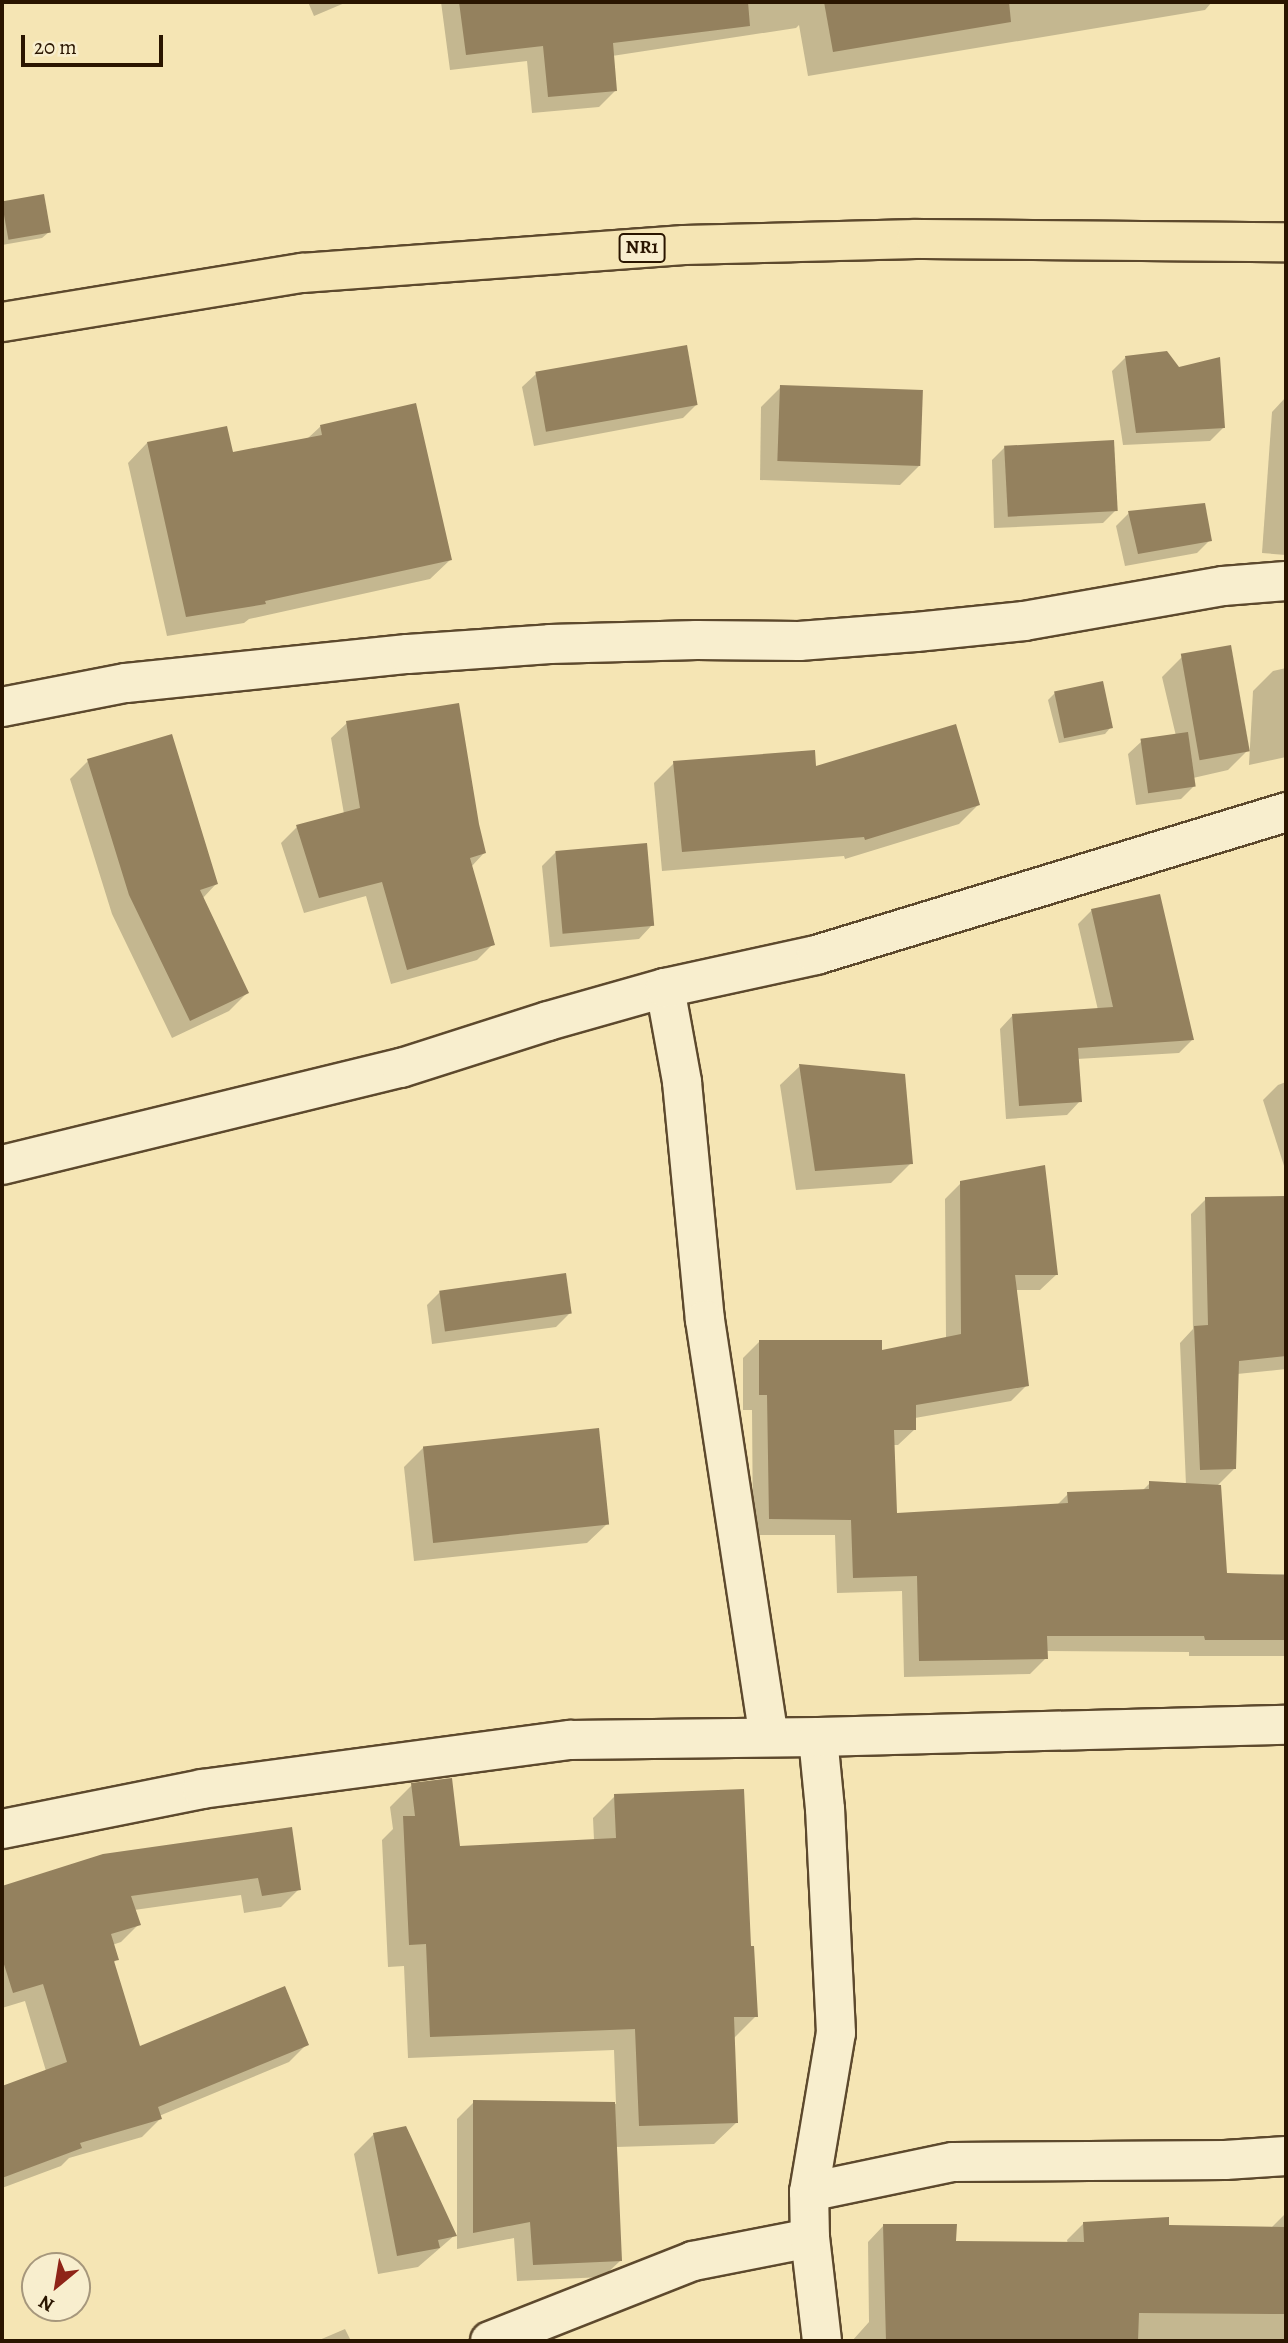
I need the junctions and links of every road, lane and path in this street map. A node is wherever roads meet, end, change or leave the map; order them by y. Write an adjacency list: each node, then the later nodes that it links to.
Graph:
1 (1286, 242): 2 (highway, NR1)
2 (2, 322)
3 (1286, 582): 4 (street)
4 (2, 707)
5 (1286, 812): 6 (street)
6 (665, 988): 7 (street); 9 (street)
7 (2, 1165)
8 (1286, 1725): 10 (street)
9 (769, 1736): 10 (street); 11 (street)
10 (818, 1737): 13 (street)
11 (2, 1829)
12 (1286, 2155): 13 (street)
13 (809, 2192): 14 (street)
14 (810, 2238): 15 (street); 16 (street)
15 (490, 2341)
16 (821, 2341)

